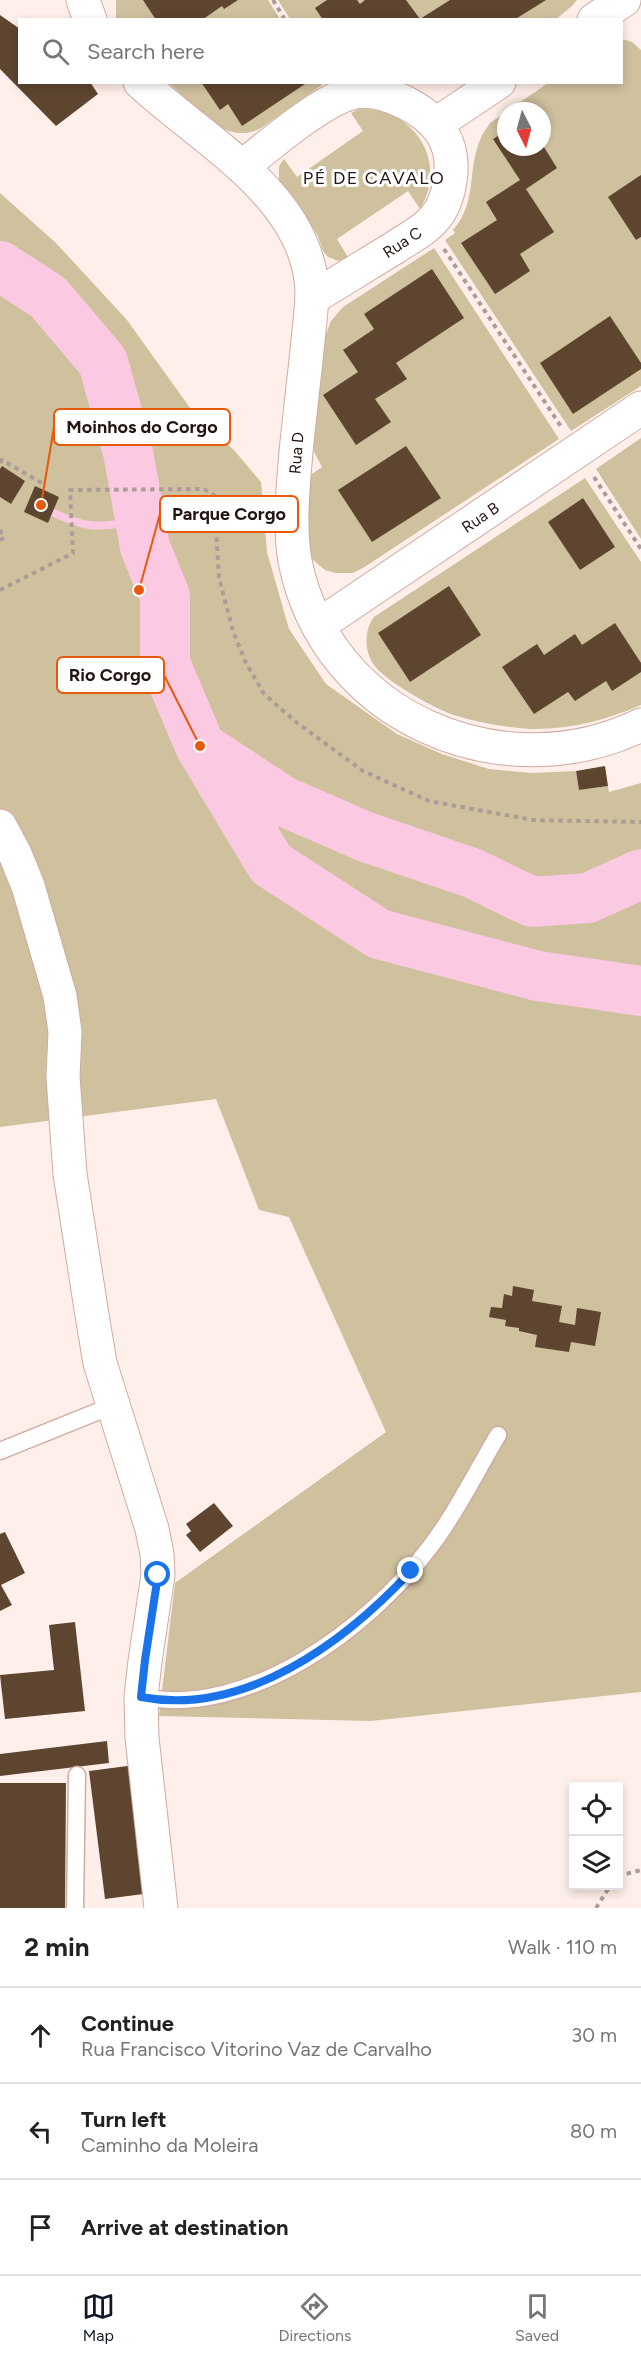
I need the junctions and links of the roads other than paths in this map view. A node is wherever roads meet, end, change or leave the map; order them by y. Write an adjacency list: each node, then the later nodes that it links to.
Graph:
1 (83, 0): 5 (street)
2 (624, 0): 6 (street)
3 (631, 0): 4 (street)
4 (641, 14)
5 (89, 18)
6 (597, 18)
7 (142, 84): 10 (street, Rua D)
8 (496, 84): 9 (street)
9 (436, 124): 10 (street, Rua C); 11 (street, Rua C)
10 (242, 167): 11 (street, Rua D)
11 (312, 298): 13 (street, Rua D)
12 (641, 408): 13 (street, Rua B)
13 (319, 625): 14 (street, Rua D)
14 (641, 724)
15 (0, 826): 16 (street)
16 (114, 1405): 18 (lane); 19 (street)
17 (498, 1434): 19 (lane)
18 (0, 1451)
19 (141, 1697): 22 (street)
20 (77, 1774): 21 (lane)
21 (75, 1908)
22 (161, 1908)

